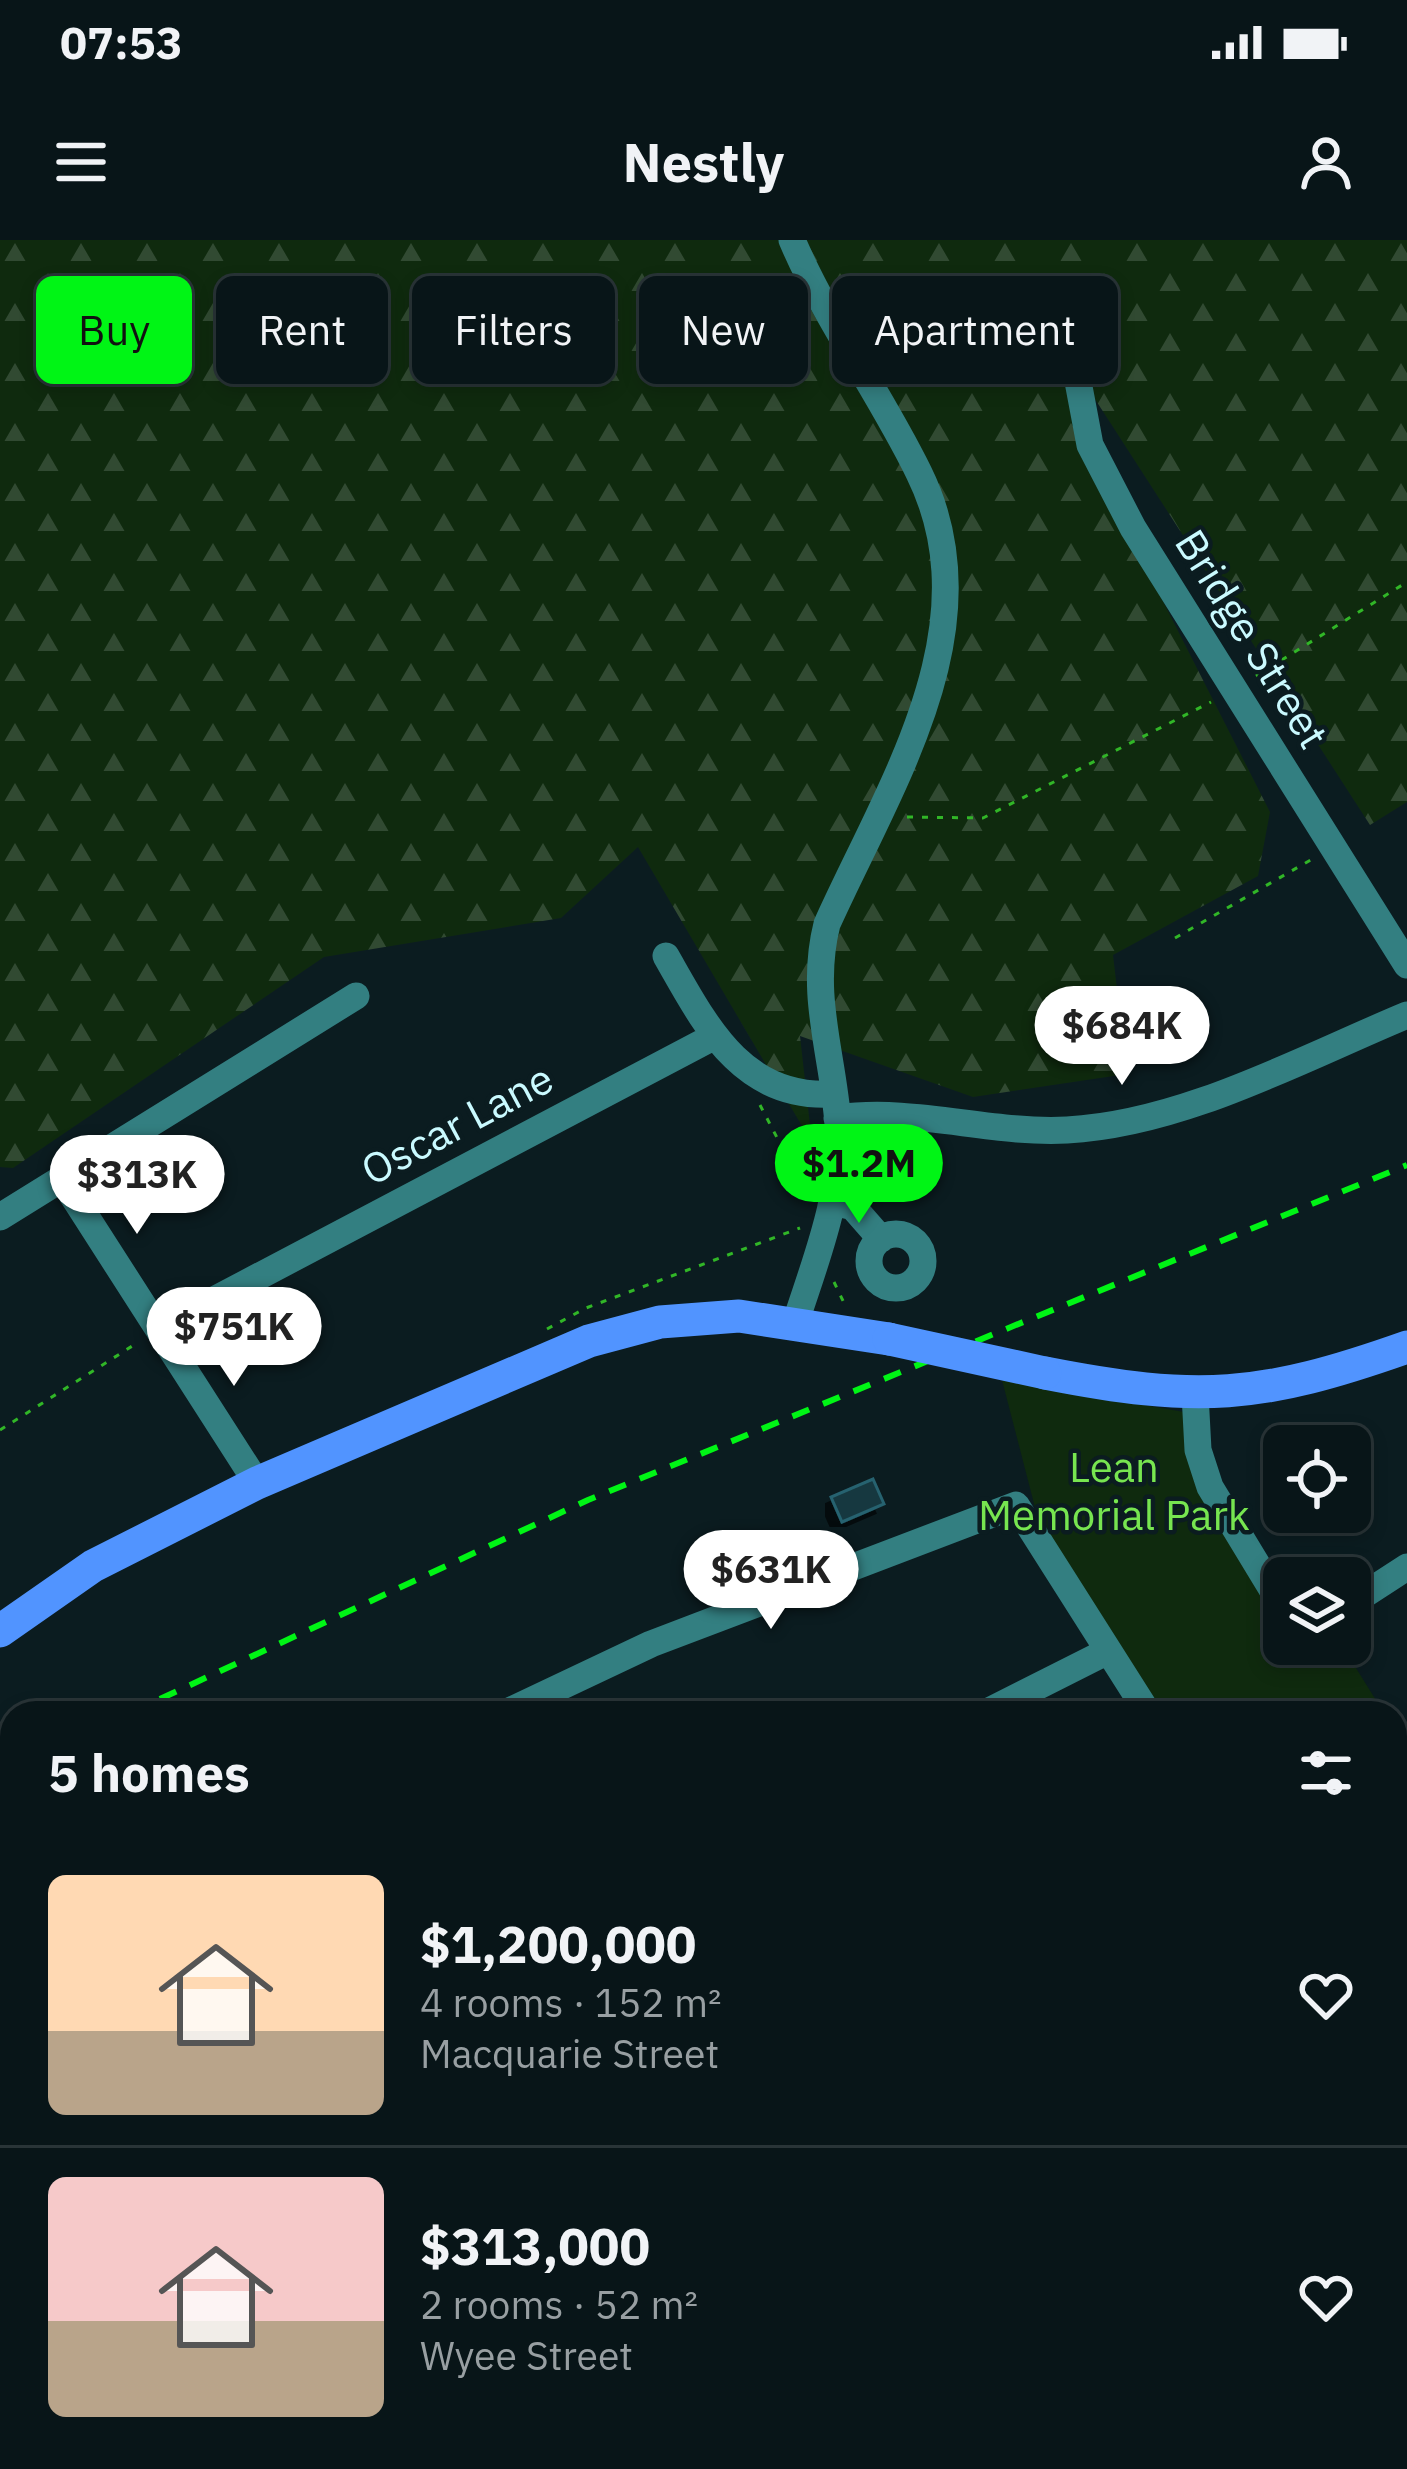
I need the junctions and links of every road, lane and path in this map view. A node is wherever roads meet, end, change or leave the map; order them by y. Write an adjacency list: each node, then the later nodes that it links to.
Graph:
1 (792, 240): 5 (street)
2 (1078, 384): 4 (street, Bridge Street)
3 (1407, 582): 4 (path)
4 (1234, 690): 5 (path); 6 (street, Bridge Street)
5 (875, 817): 13 (street)
6 (1333, 847): 7 (path); 9 (street, Bridge Street)
7 (1174, 938)
8 (666, 956): 12 (street)
9 (1407, 965)
10 (356, 996): 14 (street)
11 (1407, 1015): 13 (street)
12 (713, 1037): 13 (street); 20 (street, Oscar Lane)
13 (835, 1106): 15 (street)
14 (62, 1178): 16 (street); 20 (street)
15 (833, 1202): 18 (street); 19 (street)
16 (0, 1217)
17 (804, 1227): 21 (path)
18 (881, 1239)
19 (796, 1321): 23 (main road, bridge); 25 (main road)
20 (159, 1329): 24 (path); 25 (street)
21 (529, 1339)
22 (1407, 1344): 23 (main road)
23 (1195, 1394): 27 (street)
24 (0, 1430)
25 (257, 1483): 29 (main road); 31 (main road)
26 (1407, 1567): 28 (street)
27 (1263, 1580)
28 (1371, 1590)
29 (0, 1631)
30 (1108, 1651): 32 (street); 33 (street); 34 (street)
31 (0, 1655)
32 (530, 1701)
33 (1009, 1701)
34 (1140, 1701)

